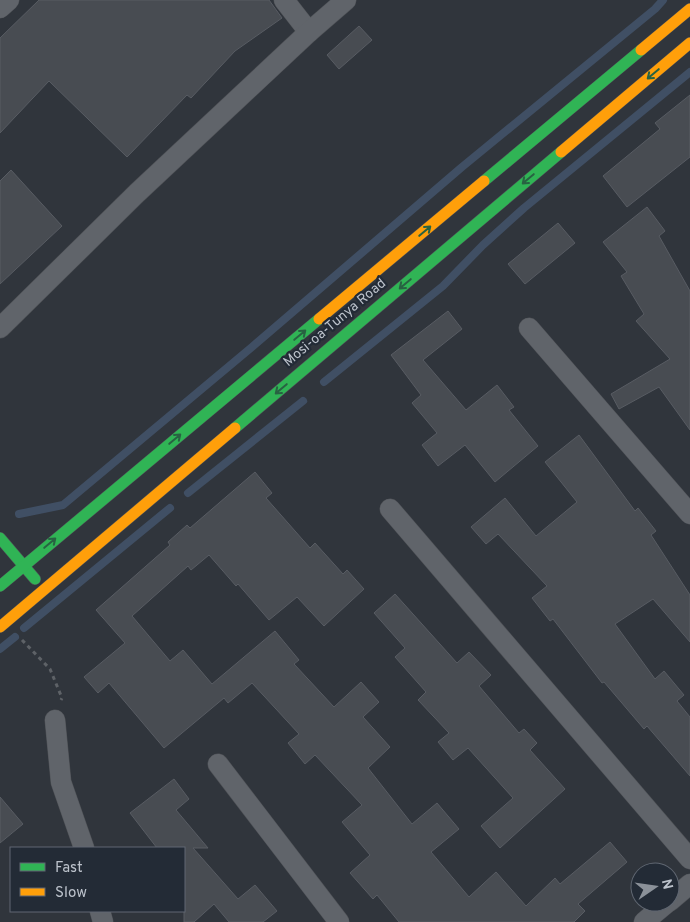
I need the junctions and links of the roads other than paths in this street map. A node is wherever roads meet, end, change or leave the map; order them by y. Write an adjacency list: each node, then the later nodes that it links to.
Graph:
1 (9, 0): 4 (street)
2 (284, 0): 6 (street)
3 (346, 0): 6 (street)
4 (0, 8)
5 (690, 8): 13 (main road, Mosi-oa-Tunya Road, one-way to 5)
6 (309, 32): 8 (street)
7 (690, 43): 15 (main road, Mosi-oa-Tunya Road, one-way to 15)
8 (0, 328)
9 (529, 328): 11 (street)
10 (390, 509): 20 (street)
11 (690, 514)
12 (0, 538): 13 (main road)
13 (24, 566): 14 (main road, Mosi-oa-Tunya Road); 15 (main road)
14 (0, 586)
15 (45, 590): 16 (main road, Mosi-oa-Tunya Road)
16 (3, 625)
17 (55, 720): 19 (street)
18 (218, 764): 24 (street)
19 (84, 847)
20 (690, 859)
21 (690, 884): 22 (street)
22 (680, 892)
23 (656, 912): 25 (street)
24 (339, 922)
25 (644, 922)

